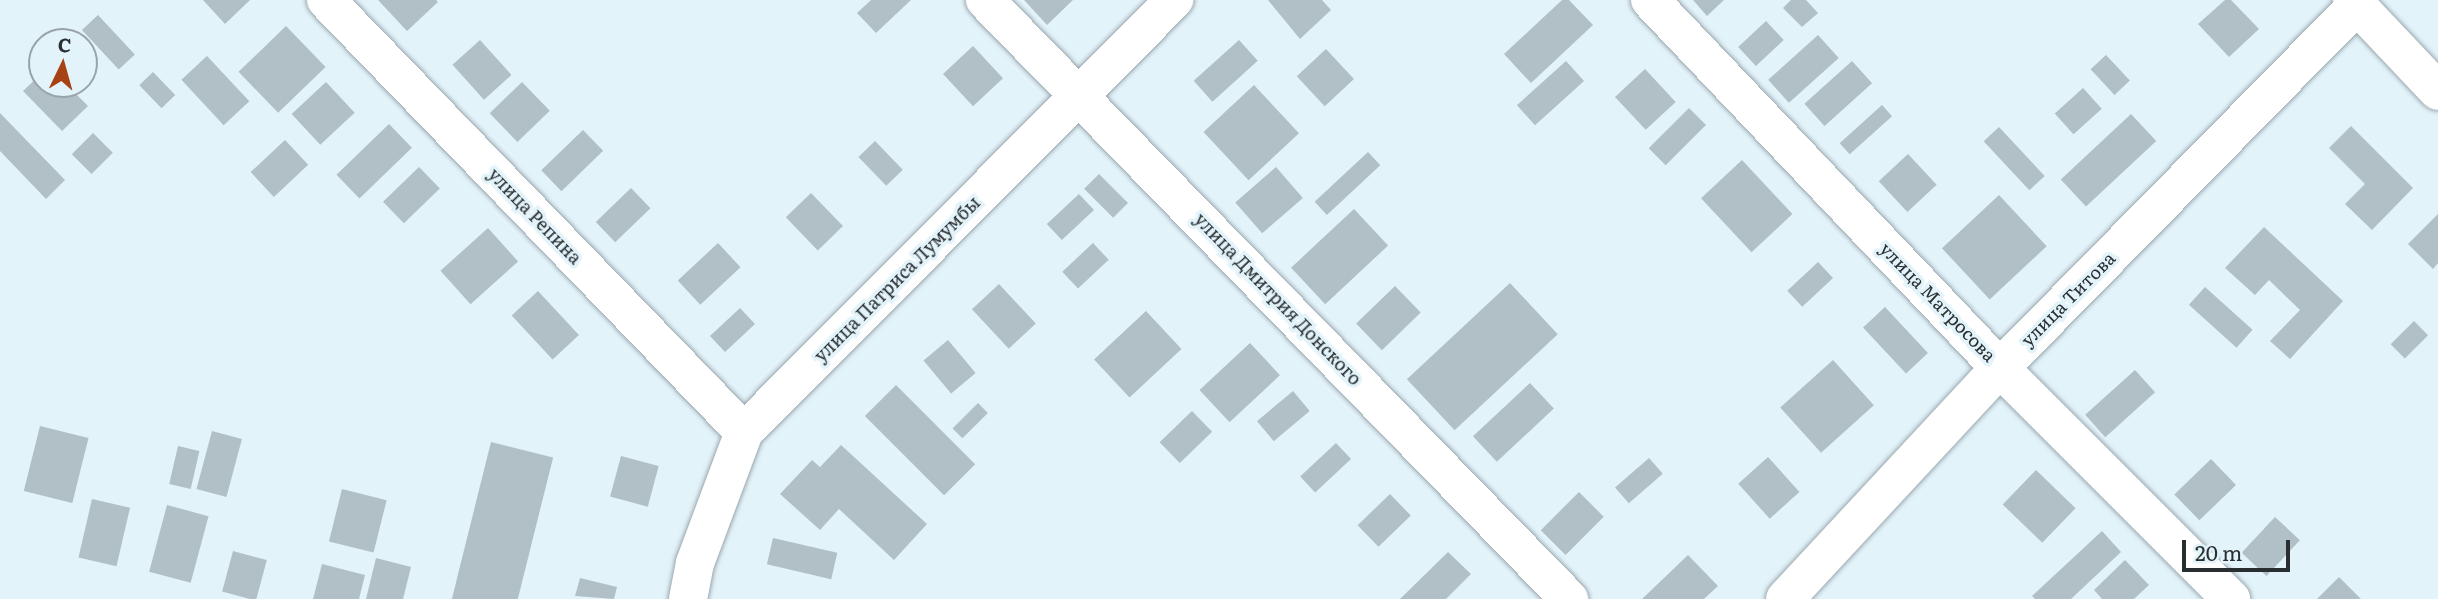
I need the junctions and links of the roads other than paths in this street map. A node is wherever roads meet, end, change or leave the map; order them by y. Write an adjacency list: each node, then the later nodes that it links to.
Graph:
1 (326, 0): 9 (street, улица Репина)
2 (985, 0): 7 (street, улица Дмитрия Донского)
3 (1174, 0): 7 (street, улица Патриса Лумумбы)
4 (1650, 0): 8 (street, улица Матросова)
5 (2355, 2): 6 (street); 8 (street, улица Титова)
6 (2438, 90)
7 (1080, 95): 9 (street, улица Патриса Лумумбы); 11 (street, улица Дмитрия Донского)
8 (2000, 368): 12 (street, улица Титова); 13 (street, улица Матросова)
9 (744, 432): 10 (street, улица Патриса Лумумбы)
10 (688, 599)
11 (1569, 599)
12 (1785, 599)
13 (2231, 599)

